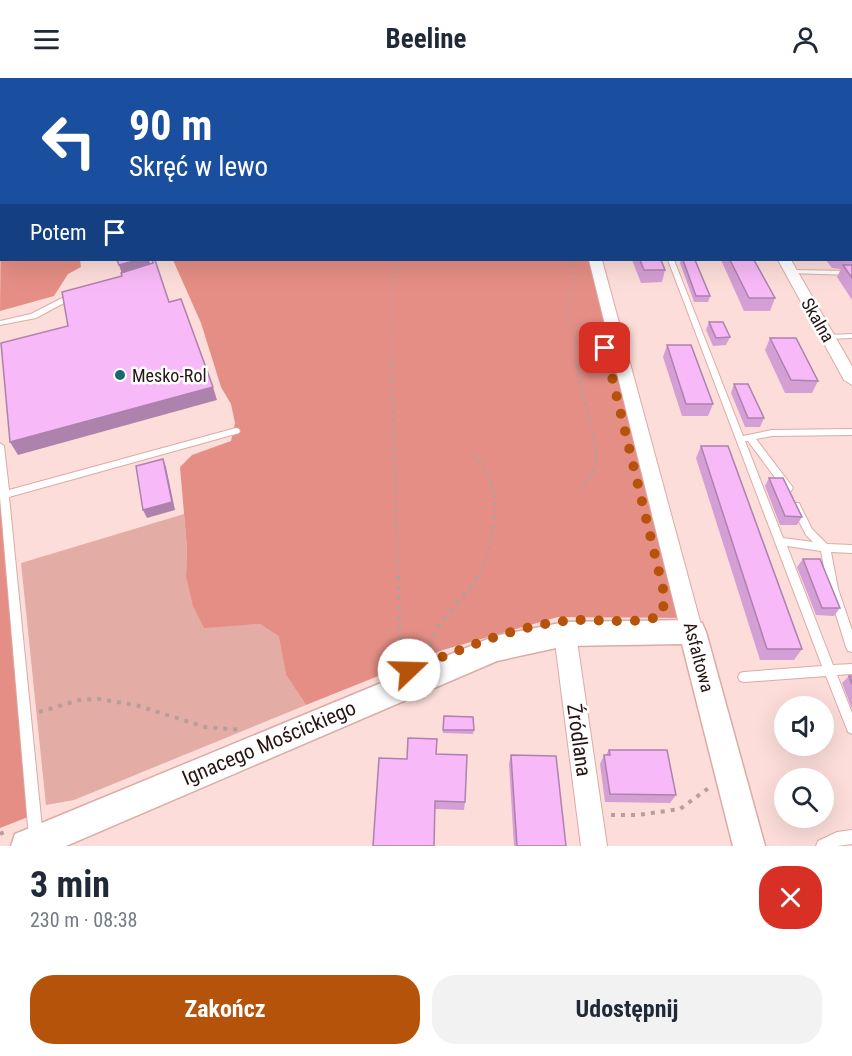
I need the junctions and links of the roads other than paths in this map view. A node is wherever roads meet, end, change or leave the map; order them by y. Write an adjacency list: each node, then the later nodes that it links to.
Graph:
1 (595, 261): 18 (street, Asfaltowa)
2 (671, 261): 12 (lane)
3 (787, 266): 4 (lane); 8 (street, Skalna)
4 (852, 273)
5 (78, 294): 6 (lane)
6 (0, 323)
7 (852, 336): 8 (lane)
8 (827, 337): 9 (street, Skalna)
9 (852, 380)
10 (236, 431): 14 (lane)
11 (852, 432): 12 (lane)
12 (746, 438): 15 (lane); 16 (lane)
13 (0, 446): 14 (lane)
14 (4, 495): 25 (lane)
15 (779, 541): 16 (lane); 22 (lane)
16 (825, 548): 17 (lane); 20 (lane)
17 (852, 549)
18 (692, 632): 19 (street, Ignacego Mościckiego); 28 (street, Asfaltowa)
19 (565, 634): 25 (street, Ignacego Mościckiego); 27 (street, Źródlana)
20 (852, 647)
21 (852, 669): 22 (lane)
22 (829, 670): 23 (lane); 24 (lane)
23 (744, 677)
24 (852, 728)
25 (33, 836)
26 (852, 837): 29 (lane)
27 (594, 846)
28 (749, 846)
29 (823, 846)

